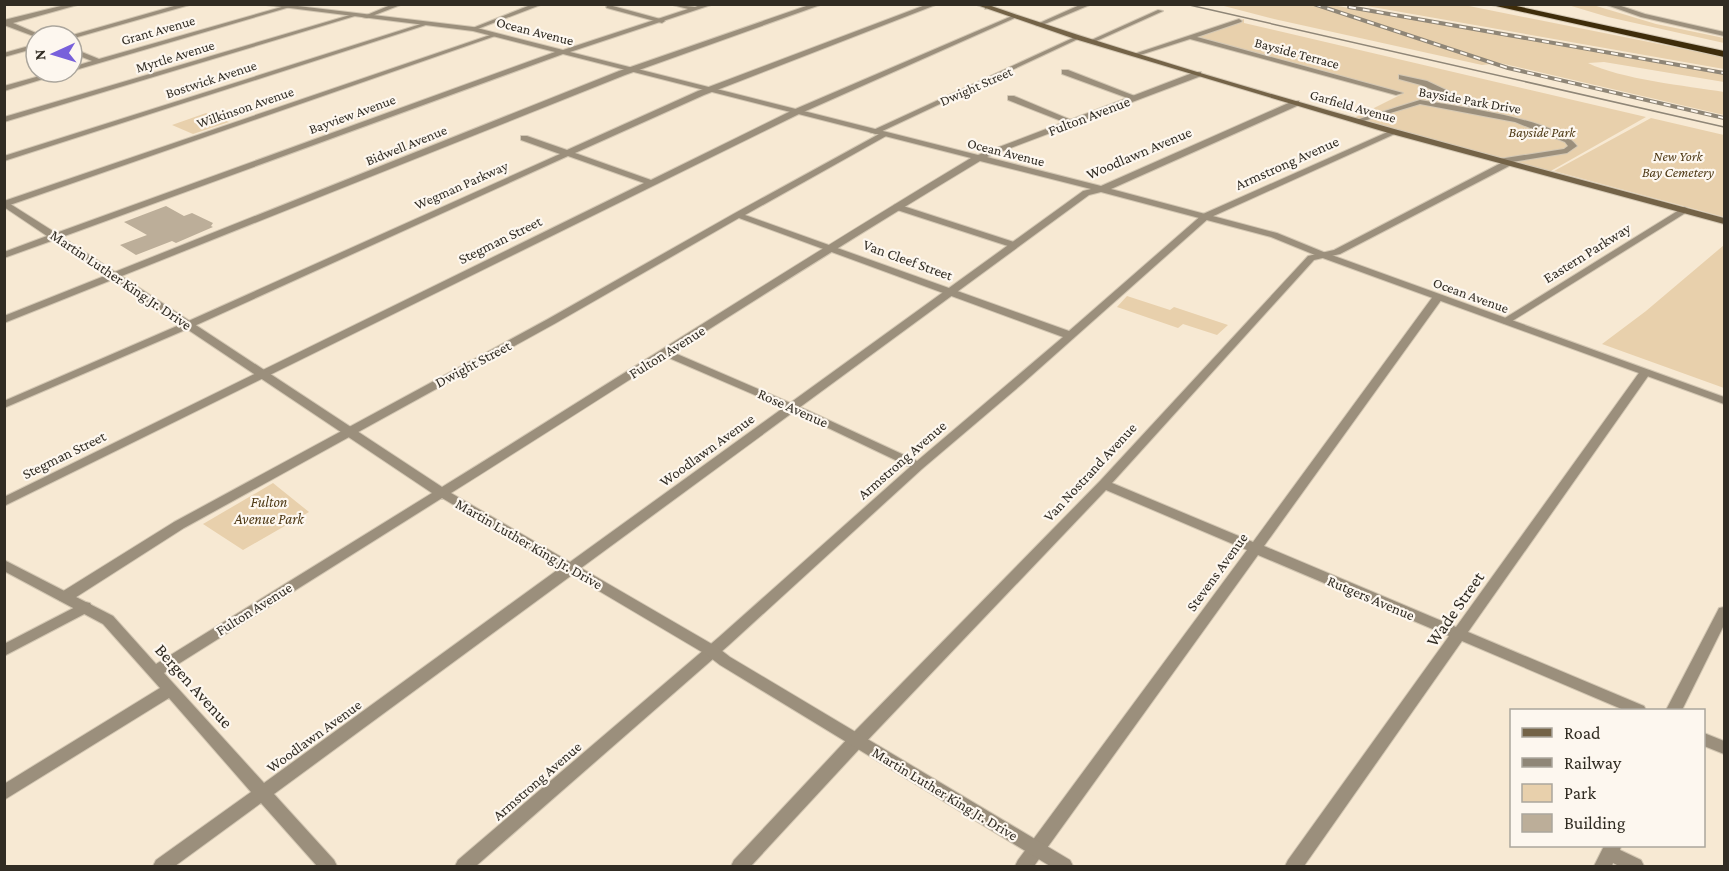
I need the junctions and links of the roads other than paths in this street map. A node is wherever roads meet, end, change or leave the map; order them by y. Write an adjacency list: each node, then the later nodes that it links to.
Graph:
1 (78, 4): 26 (street)
2 (190, 4): 31 (street)
3 (261, 4): 17 (street, Ocean Avenue)
4 (400, 4): 22 (street)
5 (672, 4): 19 (street)
6 (711, 4): 19 (street, Bayview Avenue)
7 (820, 4): 45 (street, Bidwell Avenue)
8 (935, 4): 51 (street, Wegman Parkway)
9 (977, 4): 18 (main road, Garfield Avenue)
10 (997, 4): 18 (street)
11 (1089, 4): 28 (street)
12 (1491, 4): 39 (highway)
13 (1504, 4): 39 (highway)
14 (1607, 4): 32 (street)
15 (536, 5): 29 (street)
16 (609, 7): 24 (street)
17 (287, 8): 21 (street, Ocean Avenue); 43 (street, Grant Avenue)
18 (987, 8): 23 (main road, Garfield Avenue)
19 (695, 10): 24 (street, Bayview Avenue)
20 (1160, 11): 36 (street)
21 (352, 16): 22 (street, Ocean Avenue); 58 (street, Myrtle Avenue)
22 (365, 17): 27 (street, Ocean Avenue)
23 (1014, 17): 28 (main road, Garfield Avenue); 56 (street, Stegman Street)
24 (662, 21): 38 (street, Bayview Avenue)
25 (1239, 21): 34 (street)
26 (5, 23): 30 (street)
27 (426, 24): 29 (street, Ocean Avenue); 66 (street, Bostwick Avenue)
28 (1038, 25): 35 (main road, Garfield Avenue)
29 (473, 29): 33 (street, Ocean Avenue)
30 (24, 30)
31 (84, 34)
32 (1725, 34)
33 (495, 35): 38 (street, Ocean Avenue); 70 (street, Wilkinson Avenue)
34 (1189, 37): 42 (street); 52 (street, Bayside Terrace)
35 (1077, 38): 36 (main road, Garfield Avenue); 62 (street, Dwight Street)
36 (1090, 42): 42 (main road, Garfield Avenue)
37 (24, 49): 40 (street)
38 (563, 52): 45 (street, Ocean Avenue); 76 (street, Bayview Avenue)
39 (1725, 52)
40 (4, 55)
41 (84, 55): 43 (street)
42 (1135, 55): 47 (main road, Garfield Avenue)
43 (98, 61): 44 (street, Grant Avenue)
44 (84, 65)
45 (634, 70): 51 (street, Ocean Avenue); 81 (street, Bidwell Avenue)
46 (1065, 72): 54 (street)
47 (1198, 74): 54 (street, Fulton Avenue); 55 (main road, Garfield Avenue)
48 (1402, 77): 57 (street)
49 (24, 83): 50 (street)
50 (4, 89)
51 (711, 90): 56 (street, Ocean Avenue); 64 (street, Wegman Parkway)
52 (1399, 93)
53 (1011, 98): 60 (street)
54 (1136, 98): 60 (street, Fulton Avenue)
55 (1296, 104): 59 (main road, Garfield Avenue); 69 (street, Woodlawn Avenue)
56 (796, 112): 62 (street, Ocean Avenue); 68 (street, Stegman Street)
57 (1504, 117): 59 (street, Bayside Park Drive); 67 (street, Bayside Park Drive)
58 (4, 120)
59 (1357, 121): 61 (main road, Garfield Avenue)
60 (1072, 122): 65 (street, Fulton Avenue)
61 (1395, 132): 67 (main road, Garfield Avenue); 74 (street, Armstrong Avenue)
62 (878, 134): 65 (street, Ocean Avenue); 73 (street, Dwight Street)
63 (524, 138): 64 (street)
64 (568, 154): 68 (street); 86 (street, Wegman Parkway)
65 (978, 158): 69 (street, Ocean Avenue); 71 (street, Fulton Avenue)
66 (4, 159)
67 (1505, 162): 72 (main road, Garfield Avenue); 80 (street, Van Nostrand Avenue)
68 (651, 183): 90 (street, Stegman Street)
69 (1099, 189): 74 (street, Ocean Avenue); 77 (street, Woodlawn Avenue)
70 (5, 203): 76 (street, Martin Luther King Jr. Drive)
71 (897, 207): 77 (street); 78 (street, Fulton Avenue)
72 (1684, 210): 75 (main road, Garfield Avenue); 85 (street, Eastern Parkway)
73 (738, 215): 78 (street, Van Cleef Street); 94 (street, Dwight Street)
74 (1206, 216): 80 (street, Ocean Avenue); 87 (street, Armstrong Avenue)
75 (1725, 221)
76 (55, 236): 79 (street, Bayview Avenue); 81 (street, Martin Luther King Jr. Drive)
77 (1014, 245): 82 (street, Woodlawn Avenue)
78 (832, 248): 82 (street, Van Cleef Street); 88 (street, Fulton Avenue)
79 (4, 255)
80 (1323, 255): 83 (street, Ocean Avenue); 96 (street, Van Nostrand Avenue)
81 (114, 276): 84 (street, Bidwell Avenue); 86 (street, Martin Luther King Jr. Drive)
82 (951, 292): 87 (street, Van Cleef Street); 93 (street, Woodlawn Avenue)
83 (1438, 297): 85 (street, Ocean Avenue); 99 (street, Stevens Avenue)
84 (4, 320)
85 (1505, 321): 89 (street, Ocean Avenue)
86 (188, 326): 90 (street, Martin Luther King Jr. Drive); 92 (street, Wegman Parkway)
87 (1069, 335): 95 (street, Armstrong Avenue)
88 (666, 353): 93 (street, Rose Avenue); 97 (street, Fulton Avenue)
89 (1645, 372): 91 (street, Ocean Avenue); 105 (street, Wade Street)
90 (263, 375): 94 (street, Martin Luther King Jr. Drive); 98 (street, Stegman Street)
91 (1725, 400)
92 (4, 405)
93 (793, 408): 95 (street, Rose Avenue); 101 (street, Woodlawn Avenue)
94 (349, 431): 97 (street, Martin Luther King Jr. Drive); 102 (street, Dwight Street)
95 (918, 466): 107 (street, Armstrong Avenue)
96 (1104, 484): 99 (street, Rutgers Avenue); 113 (street, Van Nostrand Avenue)
97 (442, 493): 101 (street, Martin Luther King Jr. Drive); 108 (street, Fulton Avenue)
98 (4, 502)
99 (1254, 549): 105 (street, Rutgers Avenue); 117 (street, Stevens Avenue)
100 (4, 565): 102 (street, Bergen Avenue)
101 (572, 569): 107 (street, Martin Luther King Jr. Drive); 116 (street, Woodlawn Avenue)
102 (65, 597): 103 (street, Bergen Avenue)
103 (85, 607): 106 (street); 108 (street, Bergen Avenue)
104 (1725, 612): 111 (street)
105 (1461, 635): 110 (street, Rutgers Avenue); 125 (street, Wade Street)
106 (4, 651)
107 (712, 651): 113 (street, Martin Luther King Jr. Drive); 121 (street, Armstrong Avenue)
108 (156, 670): 109 (street, Bergen Avenue)
109 (171, 689): 115 (street); 116 (street, Bergen Avenue)
110 (1633, 709)
111 (1675, 709)
112 (1705, 739): 114 (street)
113 (856, 741): 117 (street, Martin Luther King Jr. Drive); 122 (street, Van Nostrand Avenue)
114 (1725, 748)
115 (4, 793)
116 (263, 793): 119 (street, Woodlawn Avenue); 120 (street, Bergen Avenue)
117 (1036, 848): 123 (street, Stevens Avenue); 124 (street, Martin Luther King Jr. Drive)
118 (1609, 855): 126 (street)
119 (162, 867)
120 (328, 867)
121 (464, 867)
122 (740, 867)
123 (1024, 867)
124 (1064, 867)
125 (1294, 867)
126 (1635, 867)

